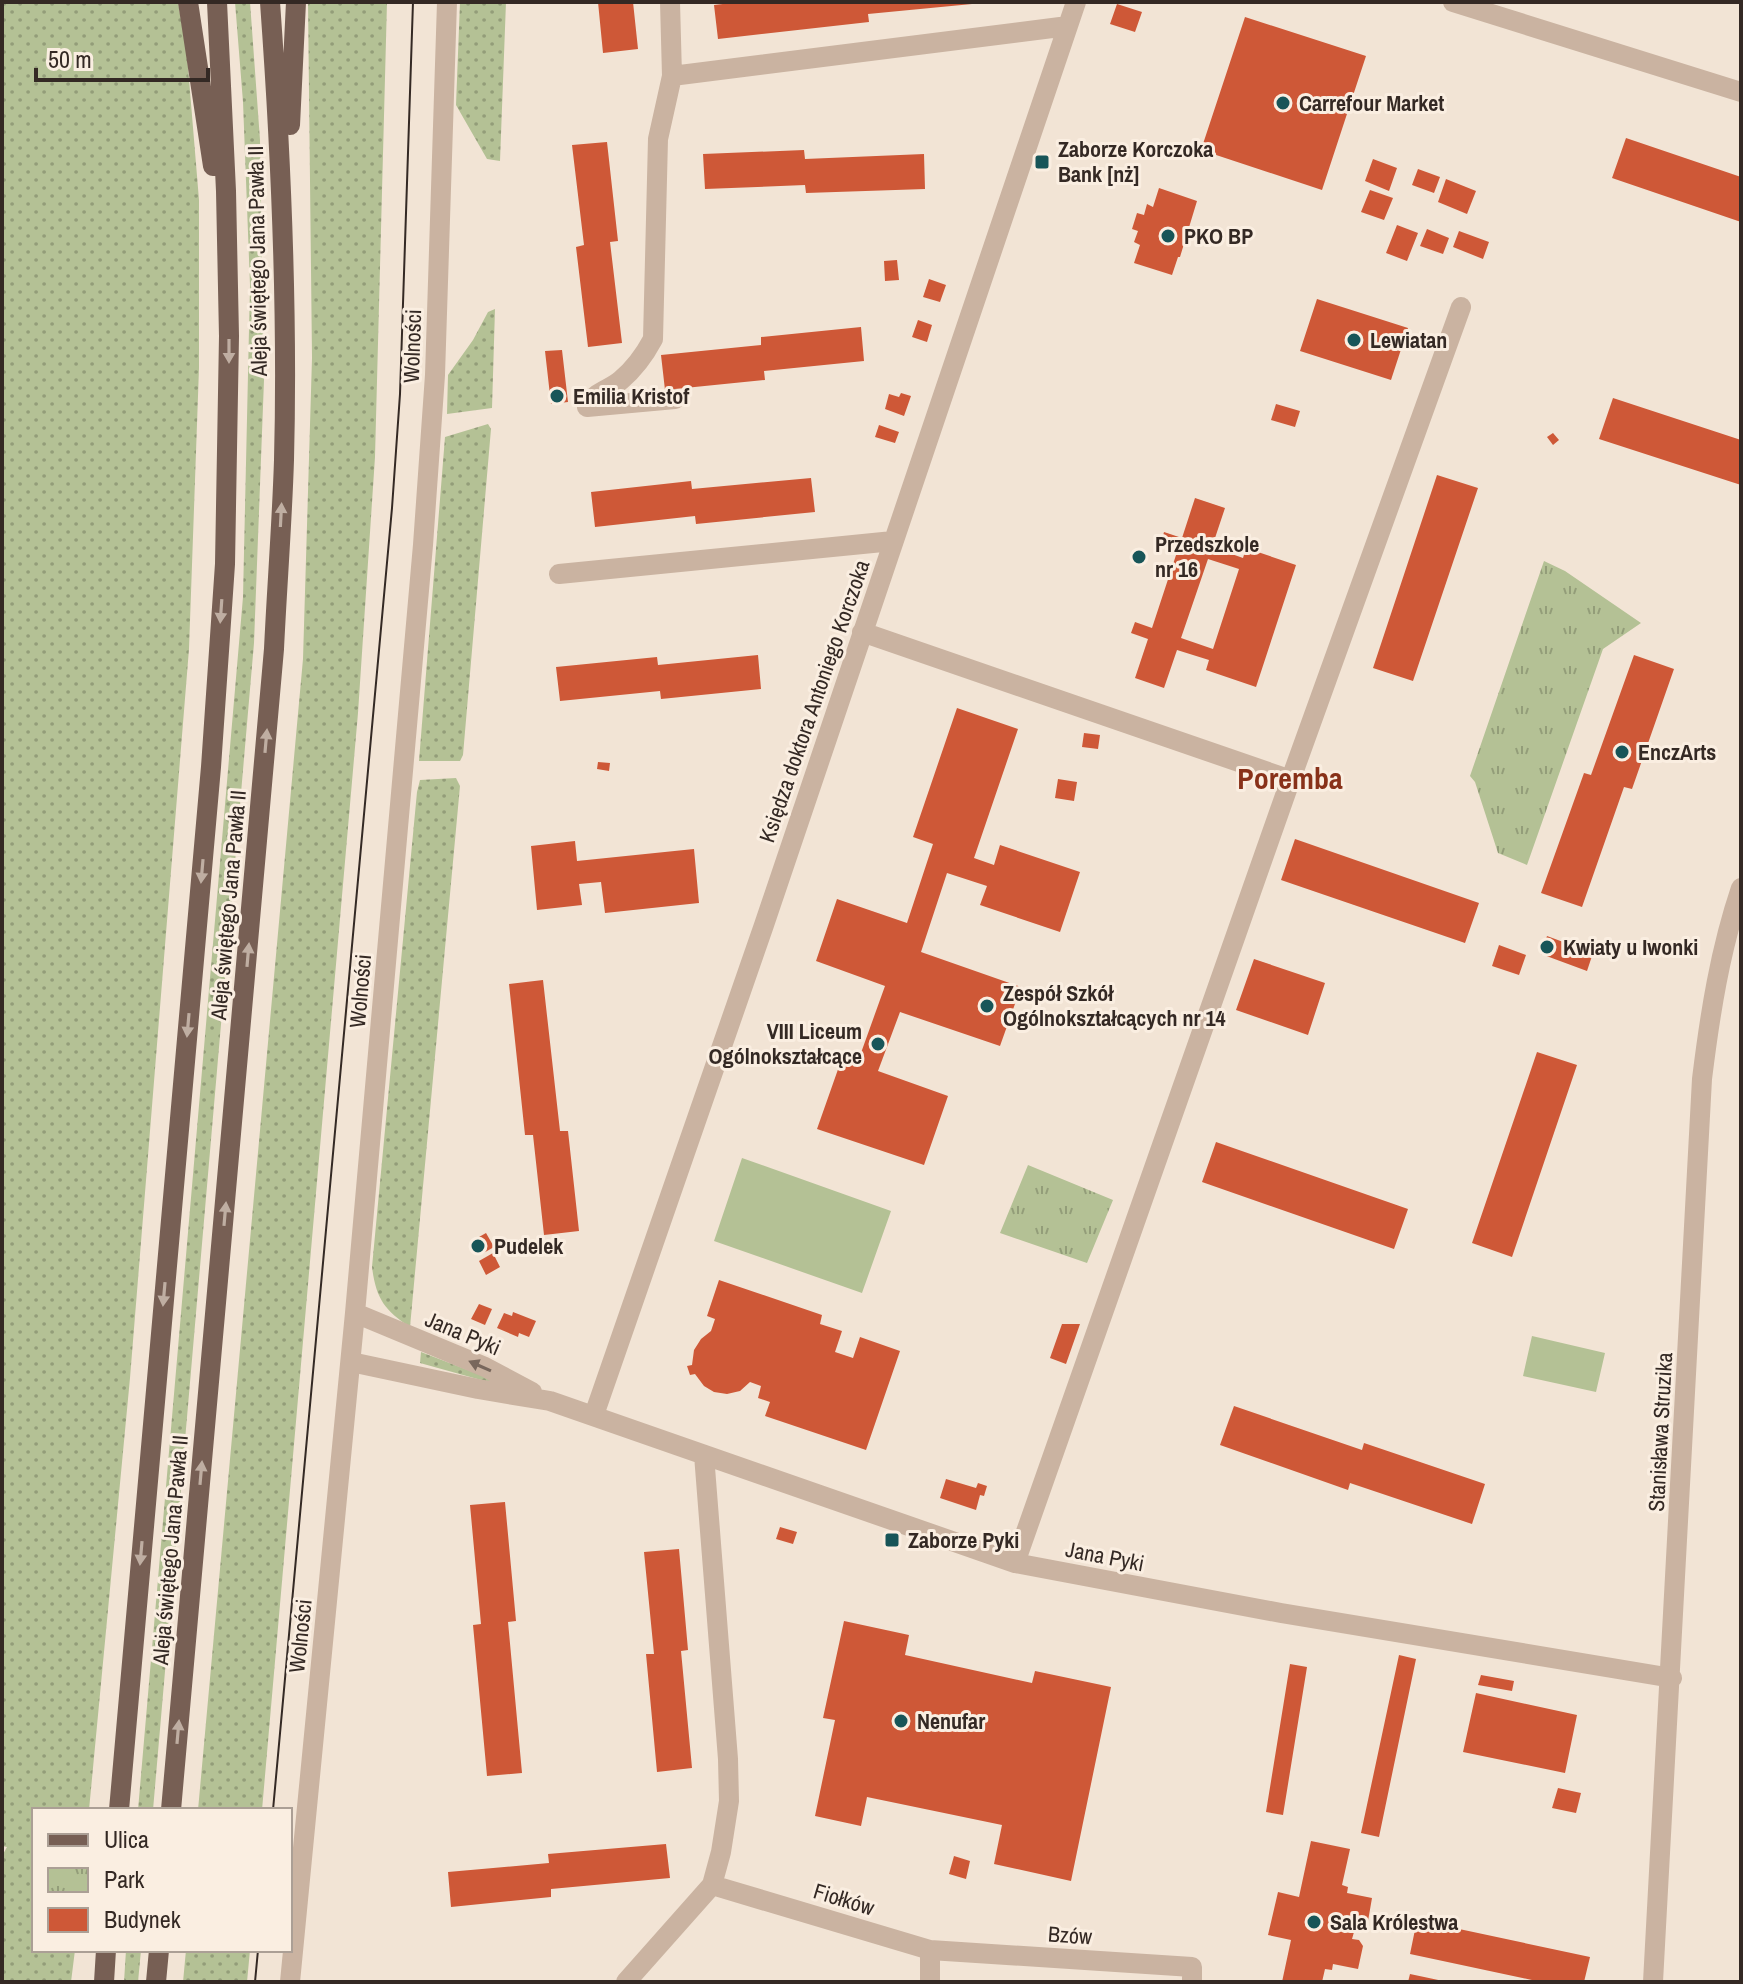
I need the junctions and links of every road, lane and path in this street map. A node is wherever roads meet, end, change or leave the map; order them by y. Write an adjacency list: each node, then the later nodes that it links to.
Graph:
1 (188, 2): 13 (main road)
2 (217, 2): 13 (main road, Aleja świętego Jana Pawła II)
3 (270, 2): 12 (main road, Aleja świętego Jana Pawła II)
4 (296, 2): 12 (main road)
5 (447, 2): 21 (street, Wolności)
6 (670, 2): 10 (street)
7 (1076, 2): 9 (street, Księdza doktora Antoniego Korczoka)
8 (1453, 2): 11 (street)
9 (1068, 26): 10 (street); 16 (street, Księdza doktora Antoniego Korczoka)
10 (672, 76): 15 (street)
11 (1741, 92)
12 (283, 249): 29 (main road, Aleja świętego Jana Pawła II, one-way to 12)
13 (227, 273): 28 (main road, Aleja świętego Jana Pawła II, one-way to 28)
14 (1461, 307): 19 (street)
15 (675, 399)
16 (893, 541): 17 (street); 18 (street, Księdza doktora Antoniego Korczoka)
17 (559, 574)
18 (862, 632): 19 (street); 24 (street, Księdza doktora Antoniego Korczoka)
19 (1291, 780): 26 (street)
20 (1741, 888): 27 (street, Stanisława Struzika)
21 (355, 1313): 22 (street, Wolności); 23 (street, Jana Pyki, one-way to 21)
22 (351, 1362): 23 (street, Jana Pyki); 36 (street, Wolności)
23 (550, 1401): 24 (street, Jana Pyki)
24 (594, 1415): 25 (street, Jana Pyki)
25 (704, 1455): 26 (street, Jana Pyki); 30 (street)
26 (1015, 1563): 27 (street, Jana Pyki)
27 (1672, 1678): 40 (street, Stanisława Struzika)
28 (119, 1808)
29 (171, 1808)
30 (712, 1885): 31 (street, Fiołków); 37 (street)
31 (930, 1950): 38 (street); 39 (street, Bzów)
32 (106, 1952): 34 (main road)
33 (159, 1952): 35 (main road)
34 (104, 1982)
35 (156, 1982)
36 (290, 1982)
37 (626, 1982)
38 (930, 1982)
39 (1192, 1982)
40 (1653, 1982)

